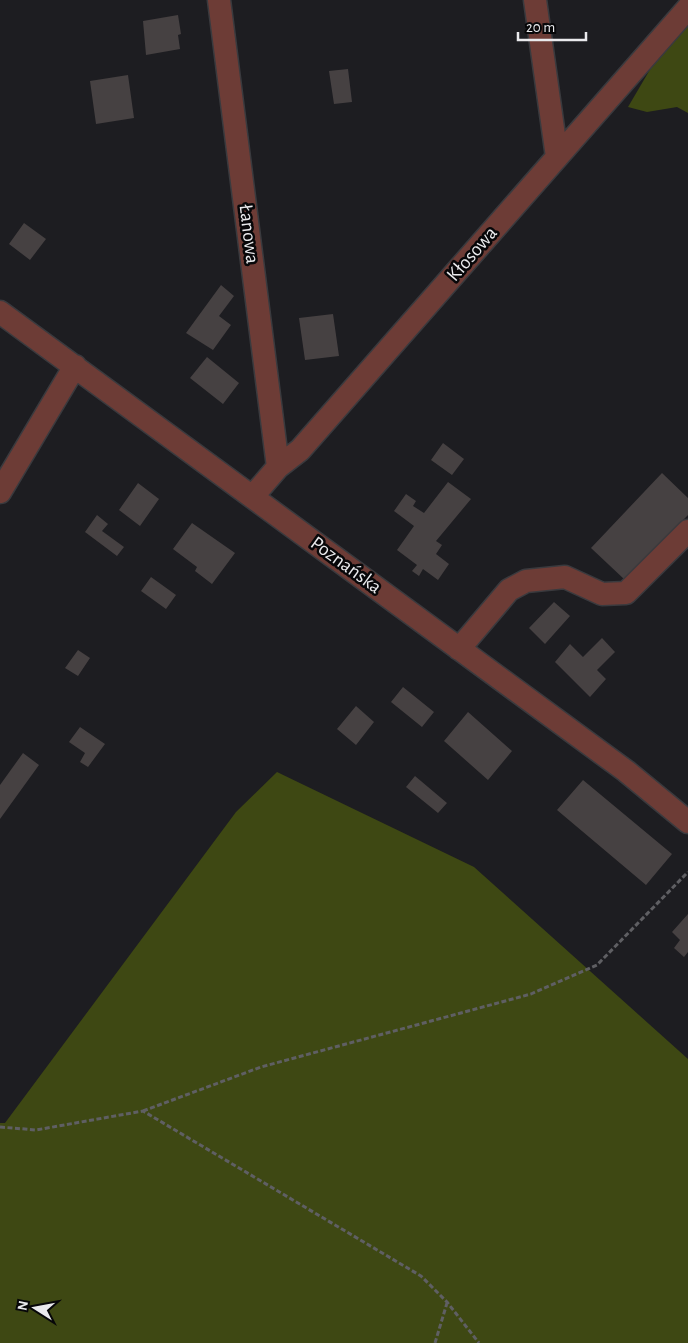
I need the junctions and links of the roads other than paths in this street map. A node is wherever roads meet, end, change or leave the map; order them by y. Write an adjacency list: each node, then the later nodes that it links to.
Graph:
1 (218, 0): 7 (street, Łanowa)
2 (535, 0): 4 (street)
3 (688, 8): 4 (street, Kłosowa)
4 (557, 157): 7 (street, Kłosowa)
5 (0, 312): 6 (street, Poznańska)
6 (75, 366): 8 (street); 9 (street, Poznańska)
7 (278, 467): 9 (street, Kłosowa)
8 (0, 492)
9 (252, 496): 11 (street, Poznańska)
10 (688, 531): 11 (street)
11 (460, 649): 12 (street, Poznańska)
12 (688, 822)

